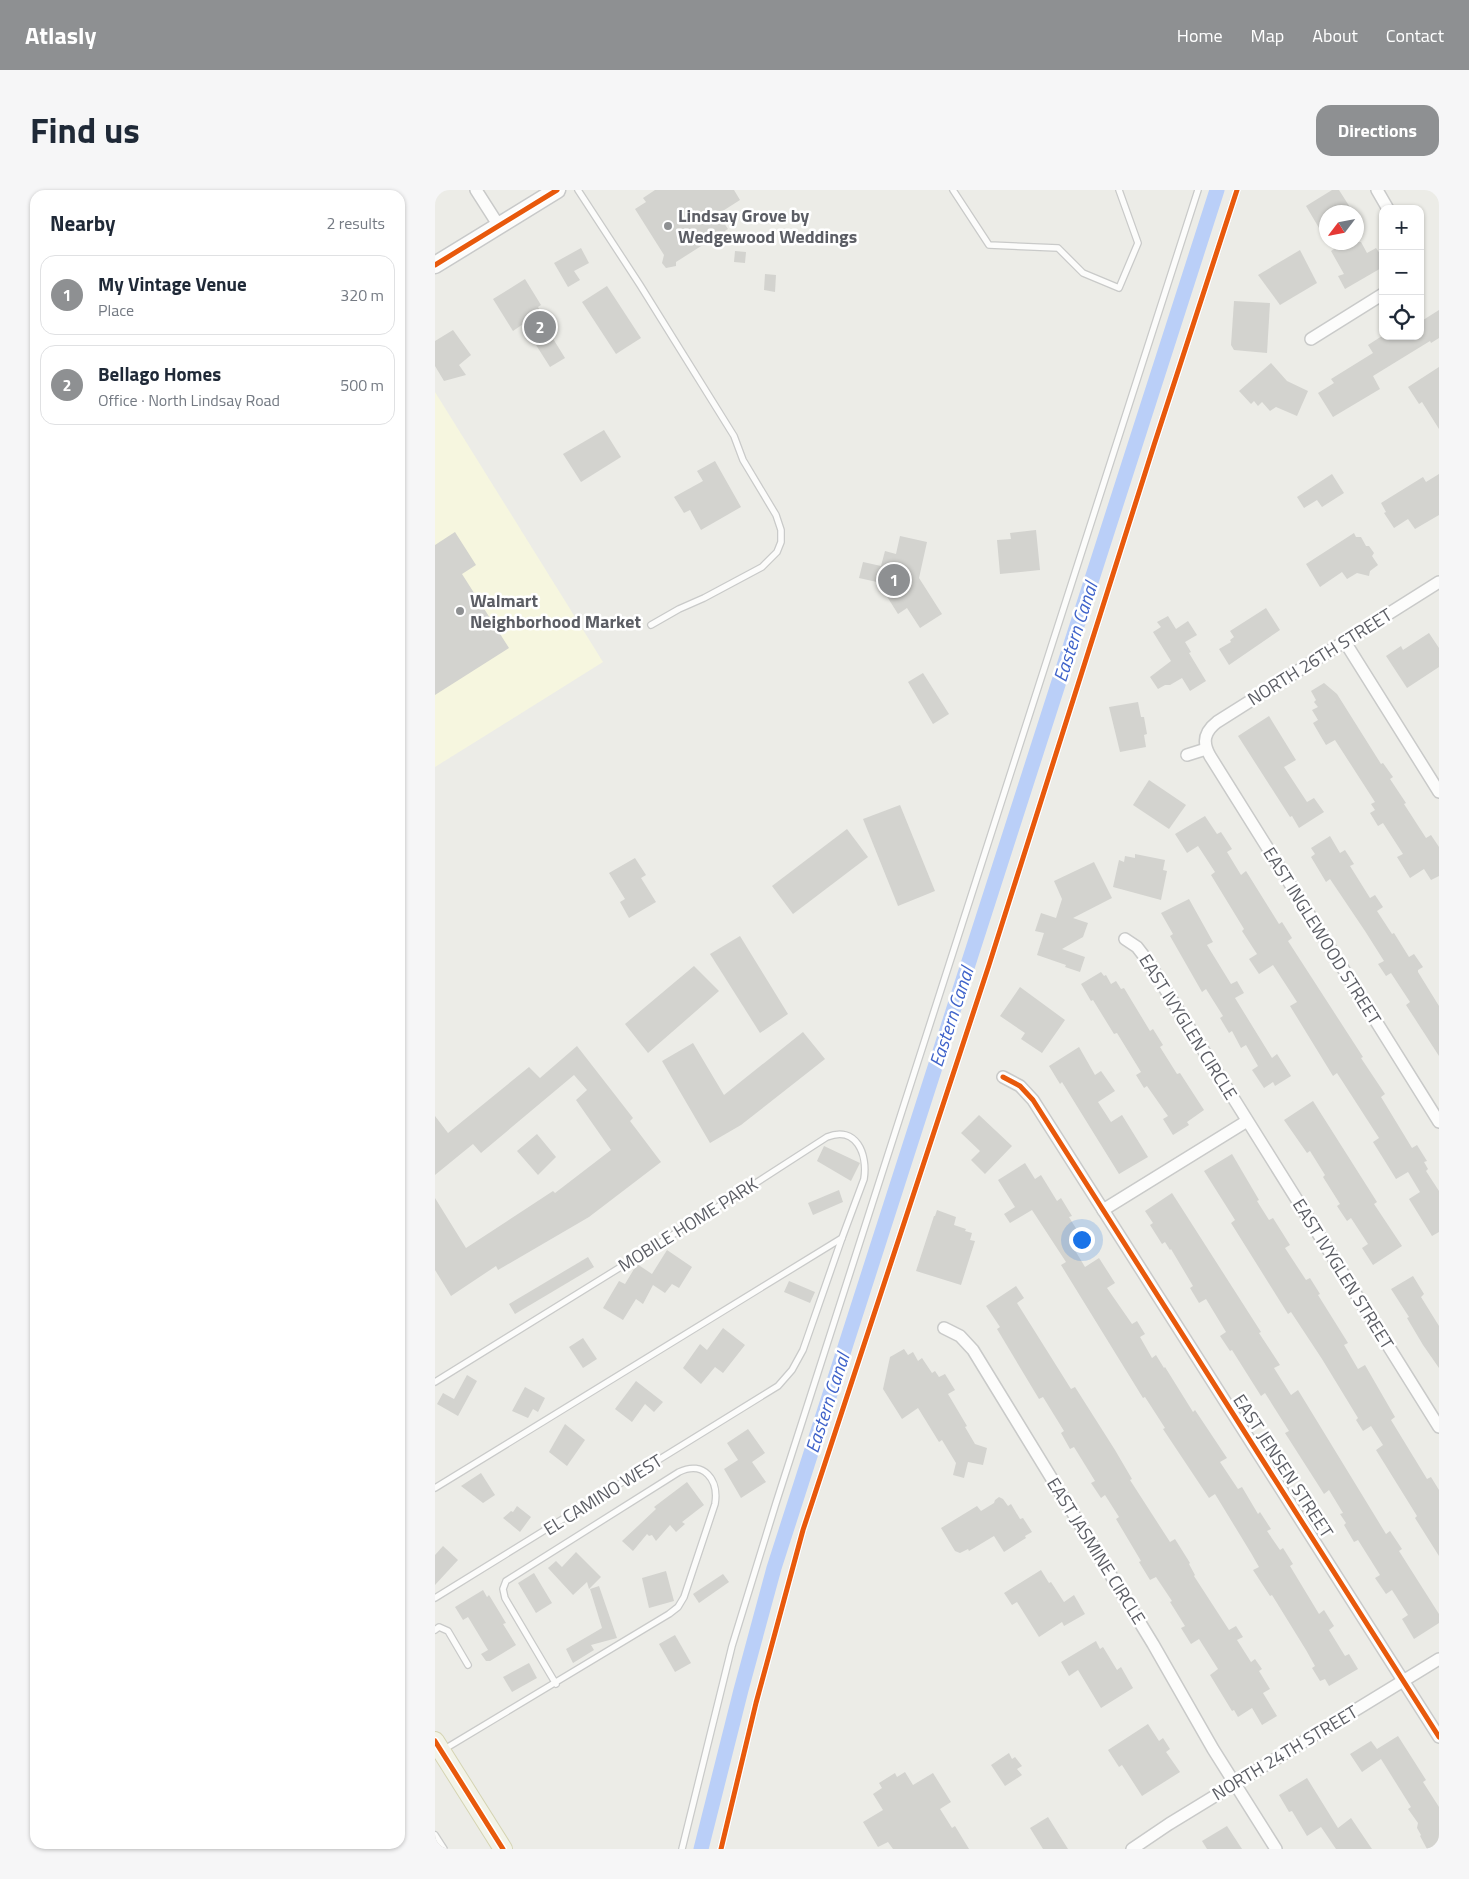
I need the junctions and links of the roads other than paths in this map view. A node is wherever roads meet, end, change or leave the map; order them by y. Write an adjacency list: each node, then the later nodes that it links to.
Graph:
1 (476, 190): 10 (street)
2 (557, 190): 10 (main road)
3 (578, 190): 15 (lane)
4 (953, 190): 5 (lane)
5 (1119, 190)
6 (1198, 190): 44 (lane)
7 (1237, 190): 45 (lane)
8 (1377, 190): 9 (street)
9 (1386, 205)
10 (499, 226): 11 (main road)
11 (435, 265)
12 (1381, 295): 13 (street)
13 (1311, 339)
14 (1439, 582): 16 (street, NORTH 26TH STREET)
15 (651, 625)
16 (1345, 642): 17 (street, NORTH 26TH STREET); 20 (street)
17 (1205, 736): 18 (street, EAST INGLEWOOD STREET)
18 (1206, 749): 19 (street); 24 (street, EAST INGLEWOOD STREET)
19 (1187, 755)
20 (1439, 792)
21 (1125, 939): 23 (street, EAST IVYGLEN CIRCLE)
22 (1003, 1077): 25 (street, EAST JENSEN STREET)
23 (1247, 1121): 25 (street); 30 (street, EAST IVYGLEN STREET)
24 (1439, 1122)
25 (1103, 1210): 36 (street, EAST JENSEN STREET)
26 (843, 1238): 28 (lane, MOBILE HOME PARK); 29 (lane, MOBILE HOME PARK); 31 (lane)
27 (944, 1328): 40 (street, EAST JASMINE CIRCLE)
28 (435, 1382)
29 (771, 1392): 32 (lane, EL CAMINO WEST)
30 (1439, 1427)
31 (435, 1488)
32 (435, 1598)
33 (435, 1630): 35 (lane)
34 (1439, 1659): 36 (street, NORTH 24TH STREET)
35 (468, 1665)
36 (1403, 1681): 38 (street, EAST JENSEN STREET); 40 (street, NORTH 24TH STREET)
37 (555, 1684): 37 (lane); 39 (lane)
38 (1439, 1737)
39 (439, 1753): 43 (main road)
40 (1236, 1784): 46 (street, NORTH 24TH STREET); 47 (street, EAST JASMINE CIRCLE)
41 (435, 1835): 42 (lane)
42 (444, 1849)
43 (503, 1849)
44 (682, 1849)
45 (721, 1849)
46 (1132, 1849)
47 (1277, 1849)

